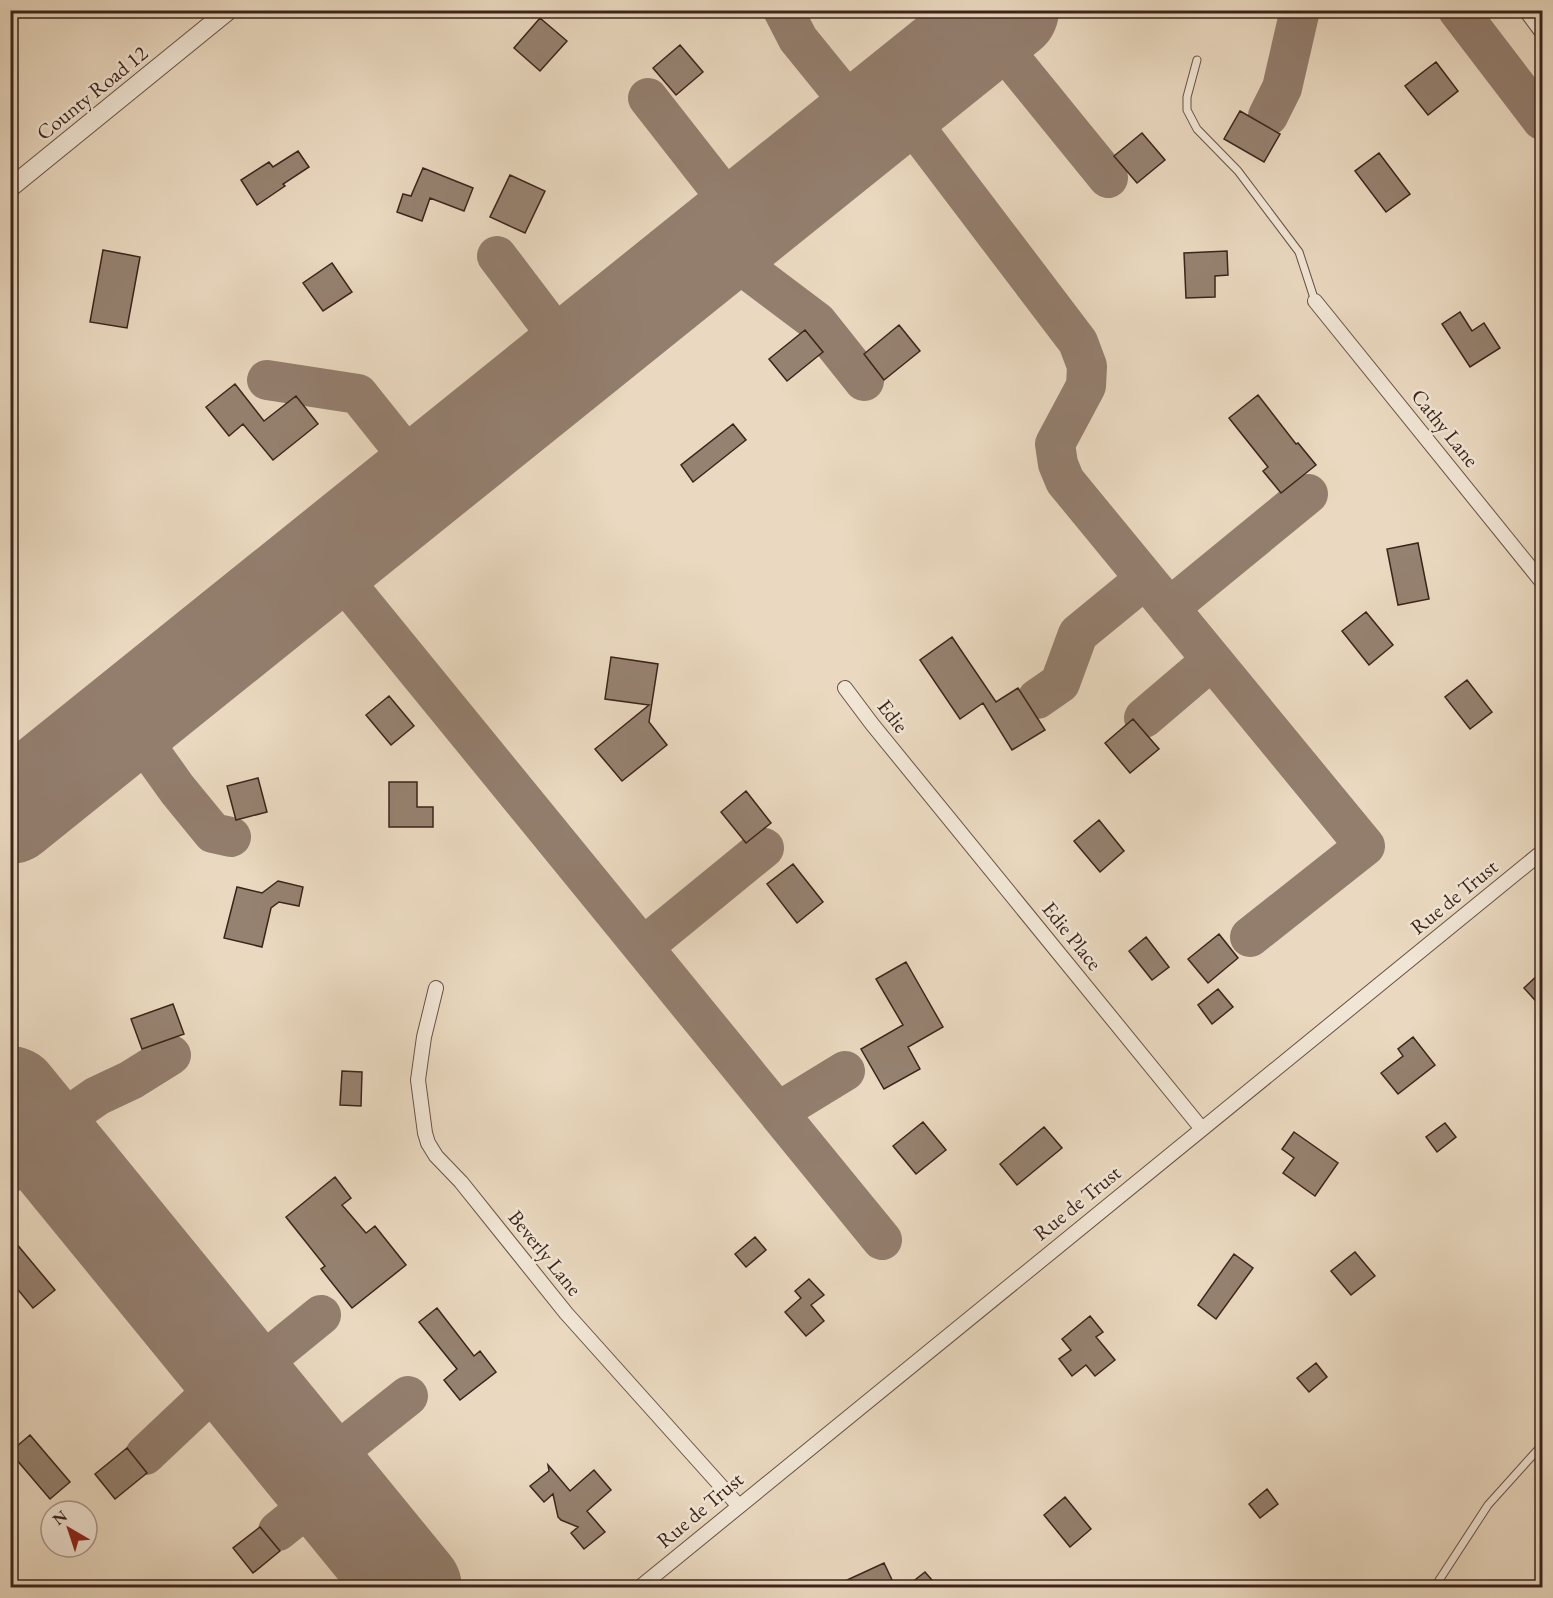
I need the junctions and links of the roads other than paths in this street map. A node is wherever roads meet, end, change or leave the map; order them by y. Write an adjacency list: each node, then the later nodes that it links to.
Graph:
1 (229, 10): 5 (street, County Road 12)
2 (1528, 10): 3 (street)
3 (1542, 29)
4 (1197, 60): 6 (lane)
5 (10, 188)
6 (1315, 301): 7 (street, Cathy Lane)
7 (1542, 582)
8 (845, 688): 9 (street, Edie)
9 (909, 770): 12 (street, Edie Place)
10 (1542, 852): 12 (street, Rue de Trust)
11 (436, 988): 14 (street, Beverly Lane)
12 (1202, 1129): 14 (street, Rue de Trust)
13 (1542, 1445): 16 (lane)
14 (738, 1505): 15 (street, Rue de Trust)
15 (639, 1587)
16 (1434, 1587)

